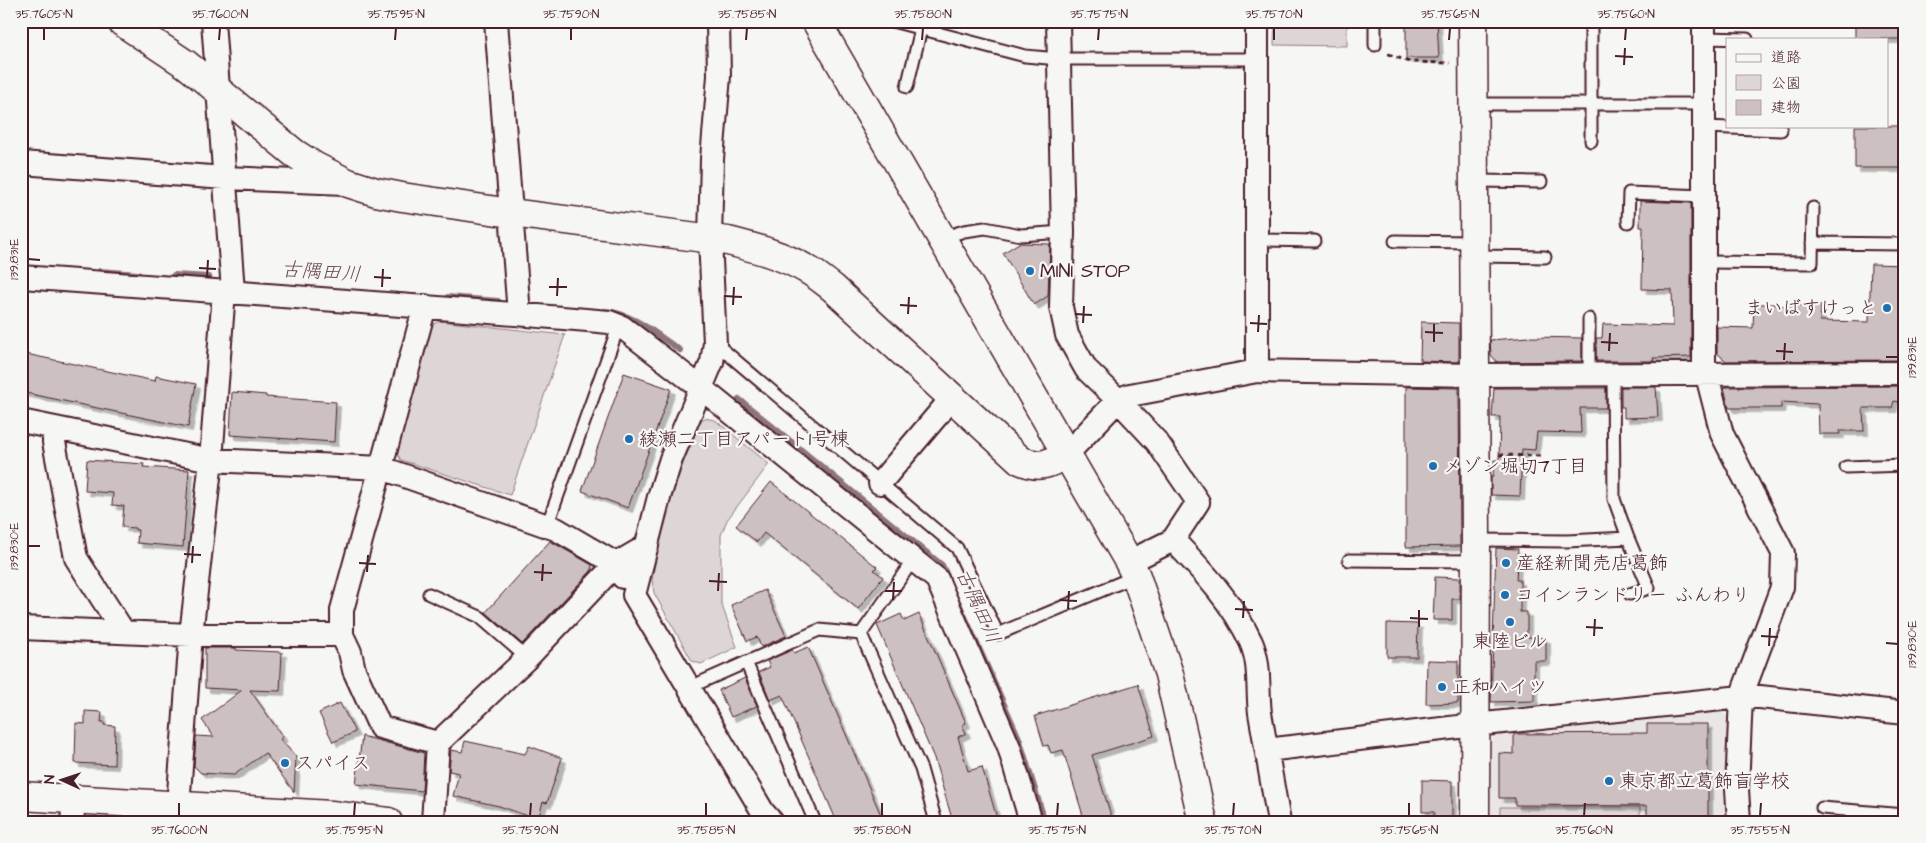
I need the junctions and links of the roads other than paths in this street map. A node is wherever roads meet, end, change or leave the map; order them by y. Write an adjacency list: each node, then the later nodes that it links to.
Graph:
1 (121, 21): 19 (street)
2 (213, 21): 19 (street)
3 (496, 21): 35 (street)
4 (718, 21): 38 (street)
5 (816, 21): 39 (street)
6 (892, 21): 12 (lane)
7 (1058, 21): 16 (street)
8 (1256, 21): 17 (street)
9 (1375, 21): 15 (lane)
10 (1473, 21): 21 (street)
11 (1591, 21): 20 (lane)
12 (921, 29): 16 (lane); 18 (lane)
13 (1704, 30): 14 (lane); 22 (street)
14 (1742, 38)
15 (1375, 45)
16 (1059, 59): 17 (lane); 37 (street)
17 (1256, 59): 40 (street)
18 (907, 87)
19 (217, 91): 29 (street); 32 (street)
20 (1590, 103): 21 (lane); 22 (lane); 27 (lane)
21 (1473, 104): 30 (street)
22 (1704, 104): 23 (street)
23 (1705, 127): 24 (lane); 33 (street)
24 (1726, 128)
25 (1730, 128): 26 (lane)
26 (1781, 130)
27 (1591, 141)
28 (21, 163): 29 (street)
29 (226, 178): 32 (street); 49 (street)
30 (1474, 181): 31 (lane); 45 (street)
31 (1541, 182)
32 (348, 183): 35 (street)
33 (1704, 196): 36 (lane); 47 (street)
34 (1813, 208): 43 (lane)
35 (511, 214): 38 (street); 51 (street)
36 (1628, 222)
37 (1063, 232): 39 (lane); 63 (street)
38 (710, 238): 54 (street); 62 (street)
39 (941, 238): 66 (street)
40 (1258, 240): 41 (lane); 55 (street)
41 (1316, 241)
42 (1395, 241): 45 (lane)
43 (1812, 243): 44 (lane); 47 (lane)
44 (1905, 244)
45 (1474, 249): 46 (lane); 60 (street)
46 (1545, 257)
47 (1705, 262): 59 (street)
48 (21, 277): 49 (street)
49 (228, 291): 50 (street); 67 (street)
50 (425, 306): 51 (street); 70 (street)
51 (519, 314): 53 (street)
52 (1589, 319): 57 (lane)
53 (619, 325): 61 (street); 72 (lane)
54 (716, 343): 61 (street); 71 (lane)
55 (1257, 371): 60 (street); 63 (street)
56 (1905, 373): 59 (street)
57 (1588, 374): 58 (street); 60 (street)
58 (1613, 374): 59 (street); 73 (lane)
59 (1705, 374): 92 (street)
60 (1475, 375): 76 (street)
61 (700, 388): 75 (street); 77 (street)
62 (952, 398): 66 (street); 71 (street)
63 (1118, 400): 66 (street); 74 (street)
64 (21, 421): 65 (street)
65 (54, 428): 67 (street); 85 (street)
66 (1067, 454): 80 (street)
67 (211, 460): 70 (street); 87 (street)
68 (1905, 465): 69 (lane)
69 (1846, 467)
70 (382, 468): 72 (street); 88 (street)
71 (880, 483): 80 (lane)
72 (547, 526): 79 (street)
73 (1628, 538): 76 (lane); 82 (lane)
74 (1173, 540): 80 (street); 96 (street)
75 (647, 546): 79 (street); 83 (street)
76 (1476, 551): 78 (lane); 94 (street)
77 (914, 559): 86 (lane); 108 (street)
78 (1349, 560)
79 (616, 564): 83 (street); 89 (street)
80 (1132, 569): 109 (street)
81 (429, 594): 89 (lane)
82 (1630, 594)
83 (634, 595): 91 (street)
84 (21, 628): 85 (street)
85 (123, 631): 87 (street)
86 (861, 634): 90 (lane); 107 (lane)
87 (191, 635): 88 (street); 98 (street)
88 (342, 635): 95 (street)
89 (527, 658): 95 (street)
90 (746, 662): 91 (lane); 106 (lane)
91 (688, 688): 102 (street)
92 (1741, 697): 93 (street); 94 (street); 112 (street)
93 (1905, 714)
94 (1475, 725): 96 (street); 111 (street)
95 (438, 743): 105 (street)
96 (1267, 750): 110 (street)
97 (21, 796): 100 (street)
98 (178, 806): 100 (street); 103 (street)
99 (1822, 808): 101 (lane)
100 (73, 811)
101 (1905, 815)
102 (763, 818)
103 (331, 819): 104 (street)
104 (388, 822)
105 (433, 822)
106 (815, 822)
107 (936, 822)
108 (1031, 822)
109 (1203, 822)
110 (1279, 822)
111 (1475, 822)
112 (1739, 822)

